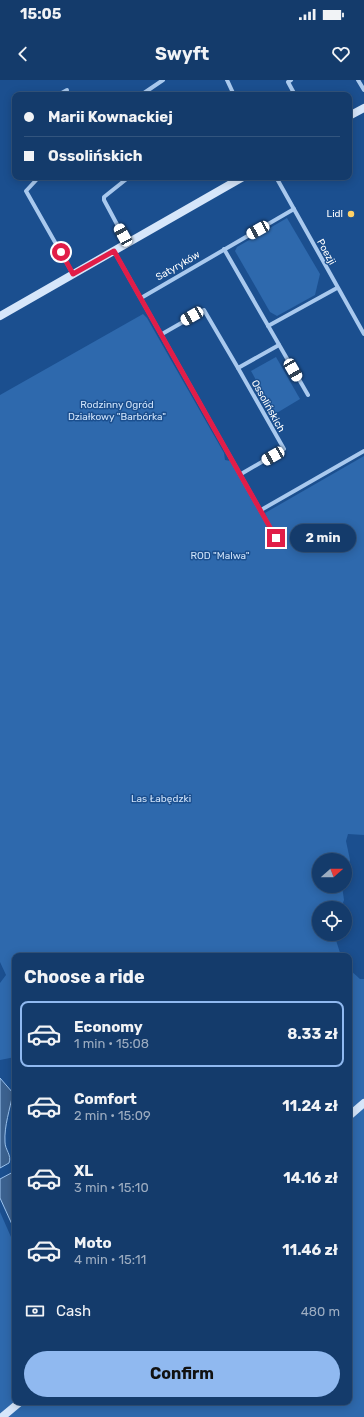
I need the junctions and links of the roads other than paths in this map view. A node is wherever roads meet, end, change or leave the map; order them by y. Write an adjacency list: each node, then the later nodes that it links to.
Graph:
1 (163, 80): 8 (street)
2 (227, 80): 9 (street)
3 (291, 80): 10 (street)
4 (358, 80): 6 (street)
5 (67, 90): 7 (street)
6 (364, 90)
7 (63, 92)
8 (145, 92)
9 (233, 92)
10 (294, 92)
11 (364, 108): 12 (street)
12 (352, 114)
13 (36, 180): 21 (street)
14 (125, 180): 18 (street)
15 (238, 180): 18 (street)
16 (278, 180): 17 (street, Poezji)
17 (294, 209): 19 (street, Satyryków); 22 (street, Poezji)
18 (127, 243): 20 (street)
19 (224, 249): 23 (street, Satyryków); 25 (street)
20 (114, 251): 21 (street); 23 (street)
21 (73, 274): 24 (street)
22 (337, 288): 25 (street); 27 (street, Poezji)
23 (140, 298): 26 (street)
24 (0, 316)
25 (268, 326): 28 (street)
26 (162, 334): 29 (street, Ossolińskich); 32 (street)
27 (364, 334)
28 (279, 345): 29 (street); 30 (street)
29 (238, 368): 32 (street, Ossolińskich)
30 (308, 396)
31 (364, 451): 33 (street)
32 (241, 474): 33 (street)
33 (261, 510): 34 (street)
34 (276, 538)
35 (364, 1103): 36 (street)
36 (352, 1113)
37 (16, 1405): 38 (street)
38 (2, 1417)

